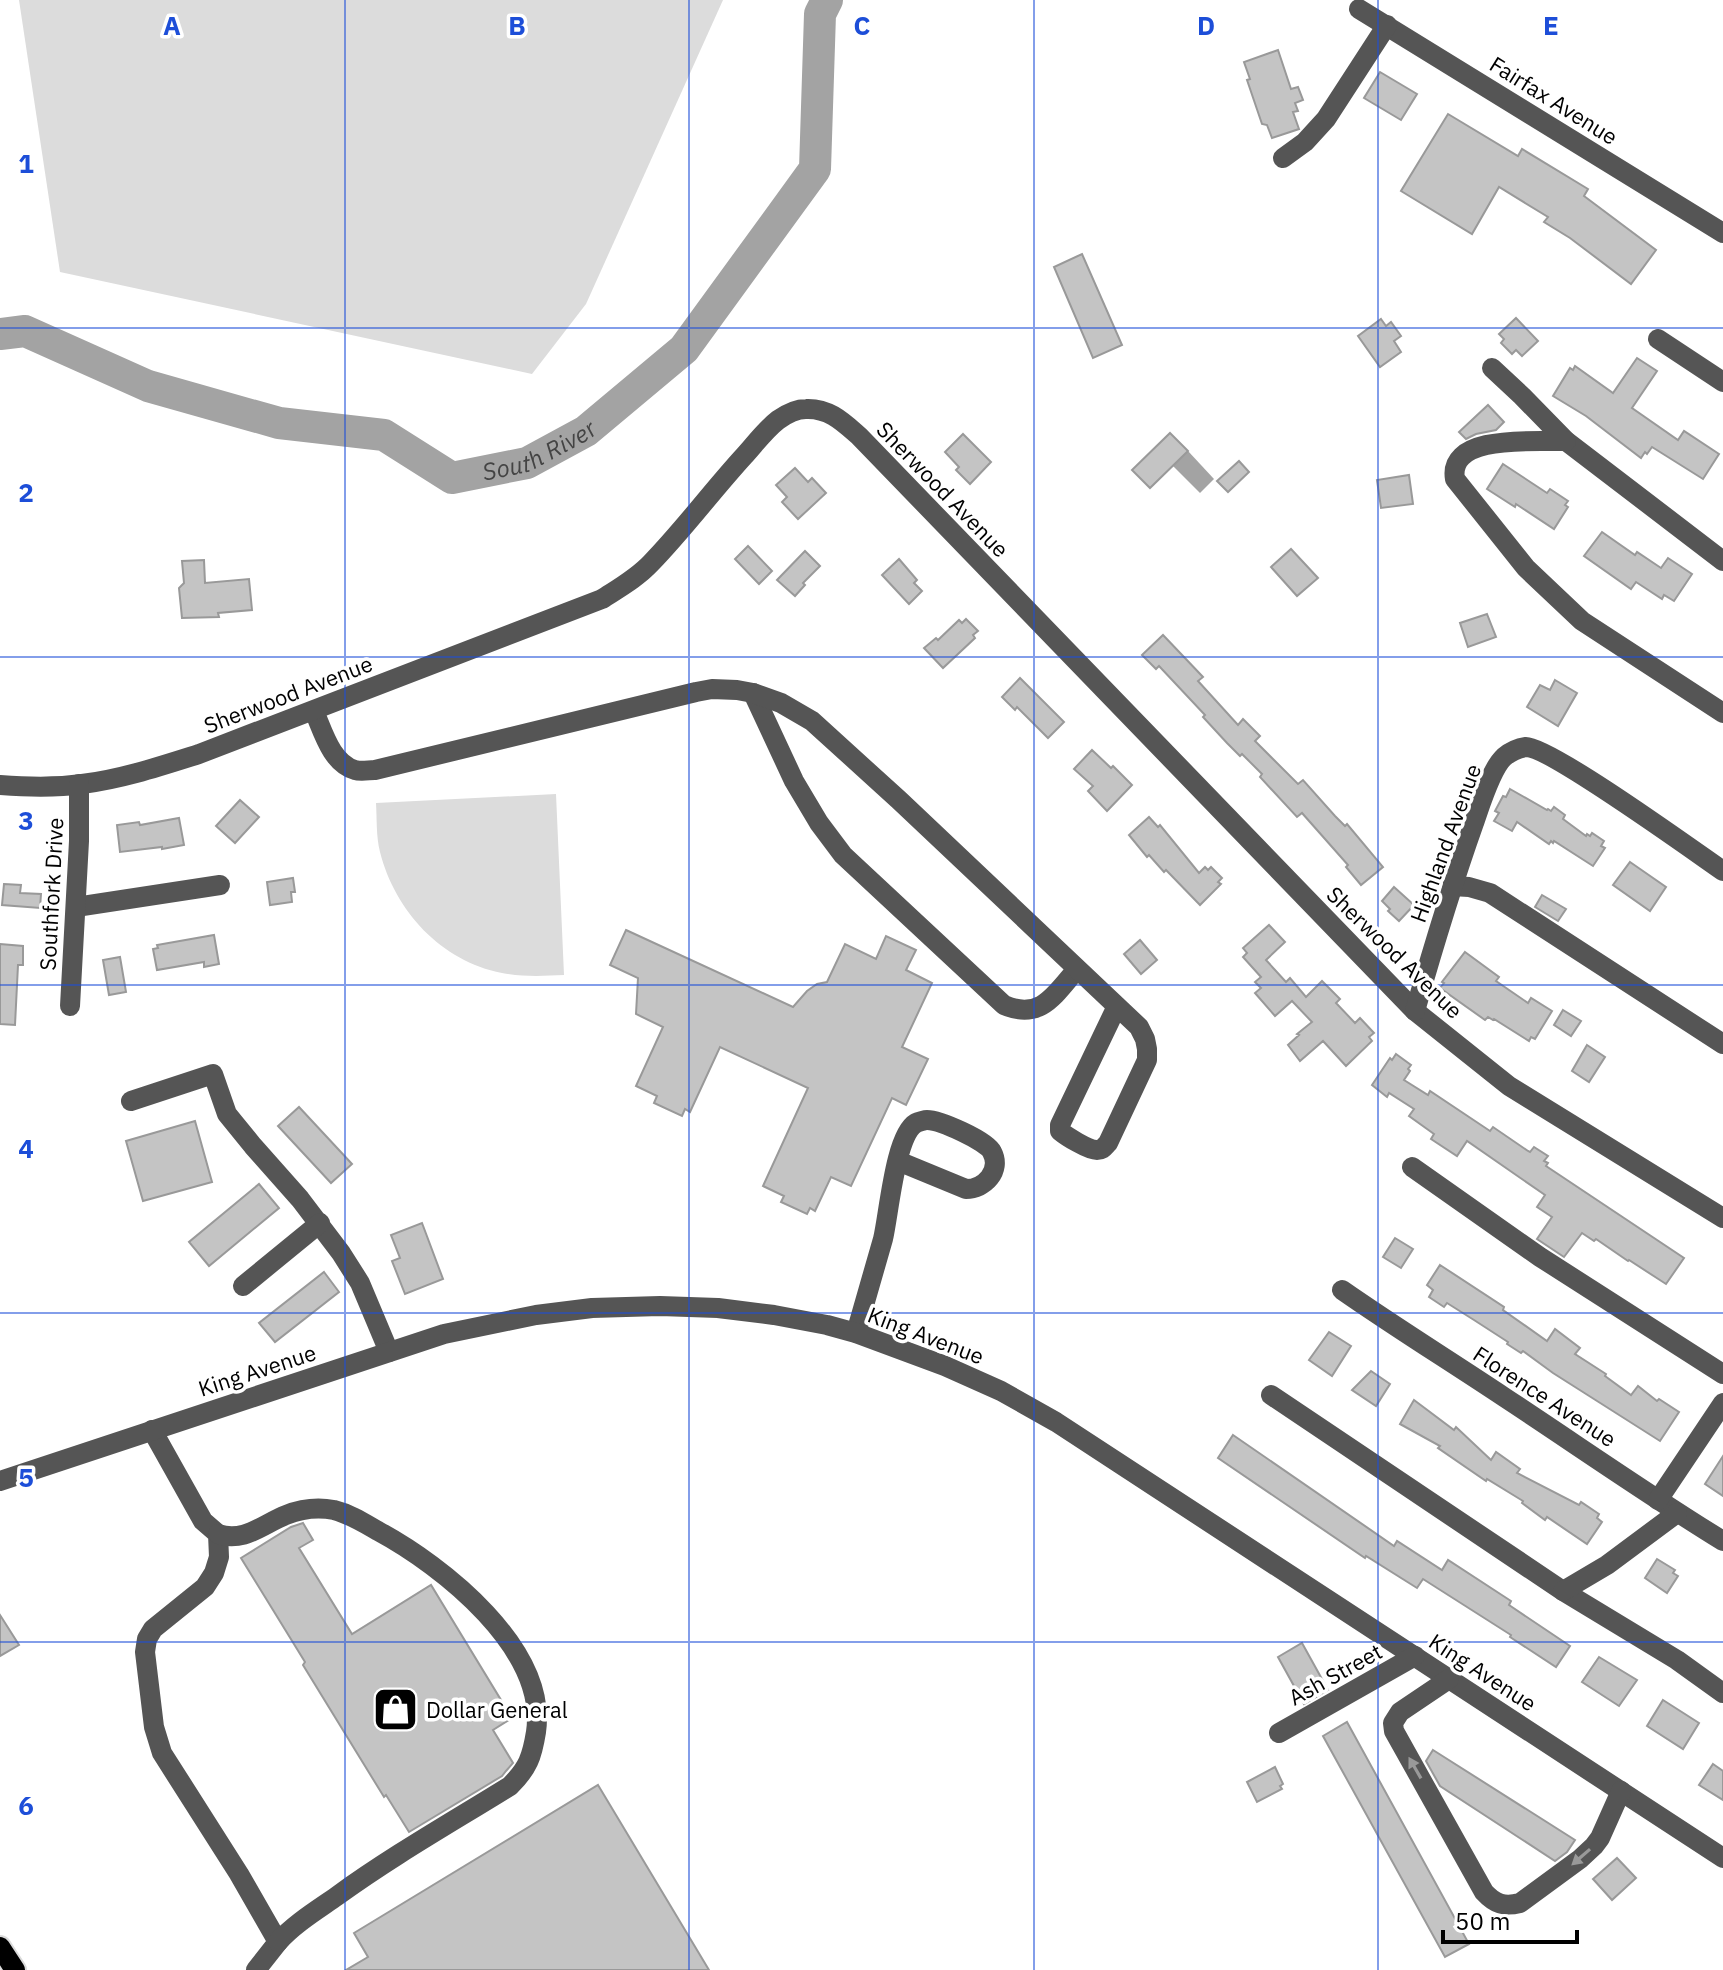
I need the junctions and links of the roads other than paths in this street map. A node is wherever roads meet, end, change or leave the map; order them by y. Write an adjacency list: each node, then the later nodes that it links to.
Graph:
1 (1359, 9): 2 (street, Fairfax Avenue)
2 (1387, 25): 3 (street); 4 (street, Fairfax Avenue)
3 (1283, 158)
4 (1723, 233)
5 (1658, 339): 7 (street)
6 (1492, 368): 8 (street)
7 (1723, 382)
8 (1566, 441): 9 (street); 12 (street)
9 (1723, 561)
10 (753, 693): 11 (street); 19 (street); 19 (street)
11 (314, 711): 13 (street, Sherwood Avenue); 22 (street, Sherwood Avenue)
12 (1723, 713)
13 (79, 784): 14 (street, Sherwood Avenue); 18 (street, Southfork Drive)
14 (0, 785)
15 (1723, 871): 17 (street, Highland Avenue)
16 (220, 885): 18 (street)
17 (1452, 886): 22 (street, Highland Avenue); 23 (street)
18 (76, 907): 20 (street, Southfork Drive)
19 (1077, 969): 21 (street)
20 (70, 1006)
21 (1117, 1006): 21 (street)
22 (1415, 1011): 27 (street, Sherwood Avenue)
23 (1723, 1044)
24 (131, 1101): 28 (street)
25 (898, 1161): 25 (street); 31 (street)
26 (1412, 1167): 33 (street)
27 (1723, 1218)
28 (320, 1223): 29 (street); 32 (street)
29 (243, 1286)
30 (1342, 1290): 38 (street, Florence Avenue)
31 (856, 1333): 32 (street, King Avenue); 43 (street, King Avenue)
32 (389, 1352): 36 (street, King Avenue)
33 (1723, 1374)
34 (1271, 1395): 42 (street)
35 (1723, 1403): 38 (street)
36 (152, 1430): 37 (street, King Avenue); 40 (street)
37 (0, 1481)
38 (1658, 1500): 39 (street, Florence Avenue)
39 (1677, 1513): 41 (street, Florence Avenue); 42 (street)
40 (218, 1534): 49 (street); 49 (street)
41 (1723, 1541)
42 (1563, 1591): 45 (street)
43 (1415, 1656): 44 (street, King Avenue); 46 (street, Ash Street)
44 (1449, 1679): 47 (street, King Avenue); 47 (street, one-way to 44)
45 (1723, 1693)
46 (1279, 1733)
47 (1621, 1791): 48 (street, King Avenue)
48 (1723, 1858)
49 (278, 1942): 52 (street)
50 (0, 1947): 51 (main road)
51 (15, 1970)
52 (256, 1970)

